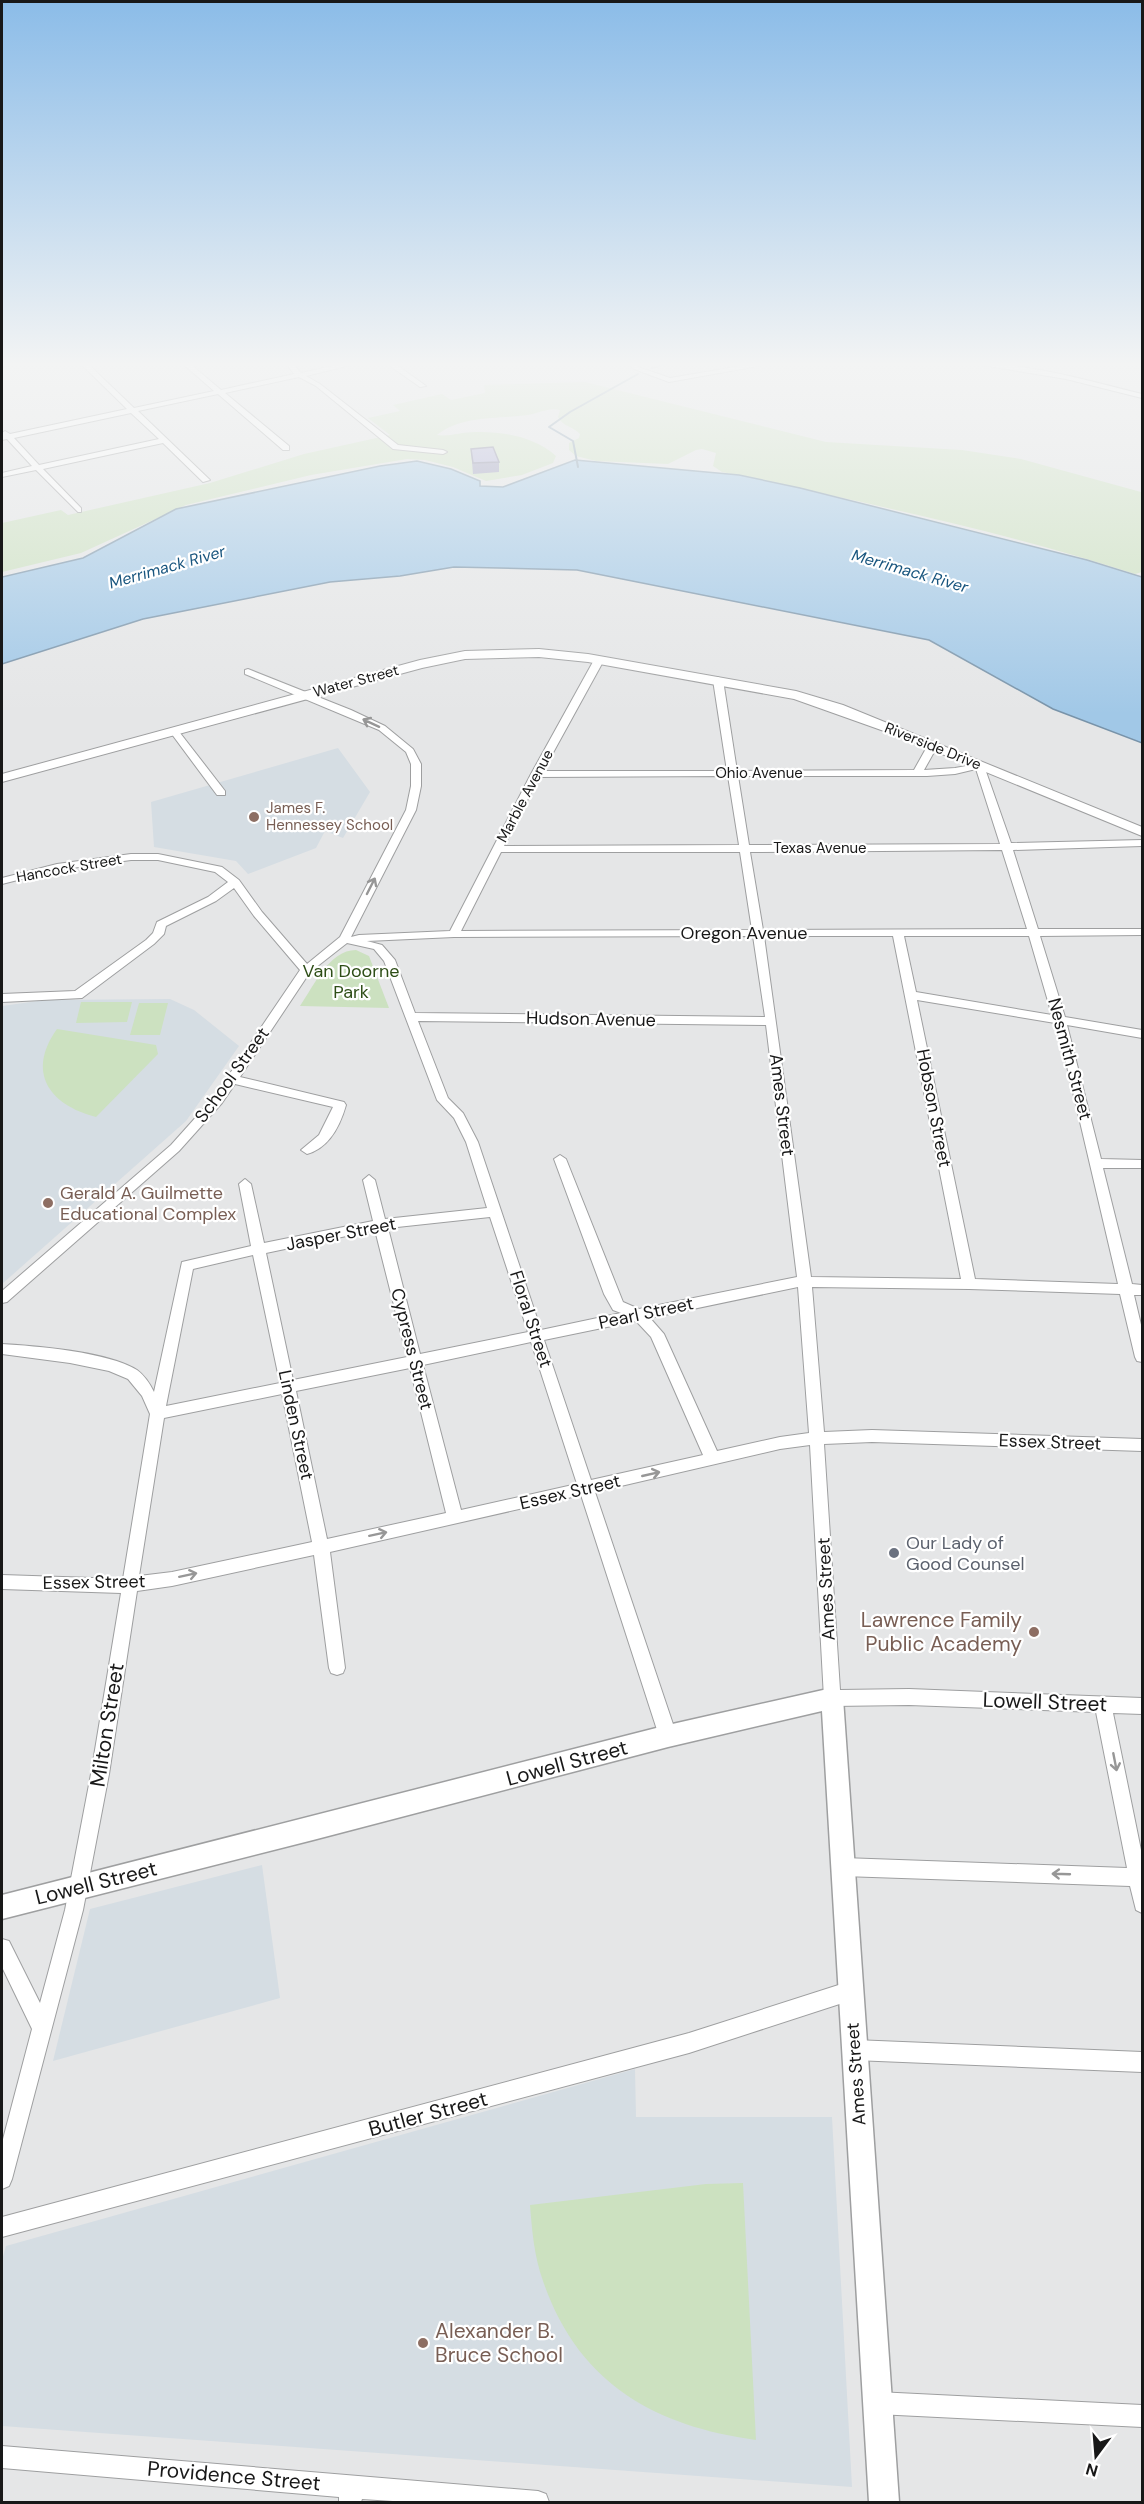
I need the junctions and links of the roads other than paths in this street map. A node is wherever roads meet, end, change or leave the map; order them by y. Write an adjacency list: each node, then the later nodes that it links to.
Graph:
1 (48, 480): 2 (street)
2 (78, 510)
3 (599, 660): 5 (main road, Water Street); 6 (main road, Water Street); 12 (street, Marble Avenue)
4 (248, 672): 6 (street)
5 (718, 680): 8 (main road, Riverside Drive); 10 (street, Ames Street)
6 (305, 695): 7 (main road, Water Street); 27 (street, one-way to 6)
7 (174, 731): 13 (main road, Water Street); 14 (street)
8 (933, 745): 9 (main road, Riverside Drive); 11 (street)
9 (980, 765): 11 (street, Ohio Avenue); 15 (main road, Riverside Drive); 17 (street, Nesmith Street)
10 (734, 773): 11 (street, Ohio Avenue); 12 (street, Ohio Avenue); 18 (street, Ames Street)
11 (917, 773)
12 (536, 774): 19 (street, Marble Avenue)
13 (2, 778)
14 (221, 793)
15 (1143, 832)
16 (1143, 843): 17 (street, Texas Avenue)
17 (1007, 847): 18 (street, Texas Avenue); 22 (street, Nesmith Street)
18 (745, 848): 19 (street, Texas Avenue); 24 (street, Ames Street)
19 (497, 849): 26 (street, Marble Avenue)
20 (2, 881): 21 (street, Hancock Street)
21 (235, 882): 28 (street, Hancock Street); 30 (street)
22 (1034, 932): 23 (street, Oregon Avenue); 25 (street, Oregon Avenue); 32 (street, Nesmith Street)
23 (1143, 932)
24 (758, 933): 25 (street, Oregon Avenue); 26 (street, Oregon Avenue); 33 (street, Ames Street)
25 (898, 933): 29 (street, Hobson Street)
26 (454, 934): 27 (street, Oregon Avenue)
27 (345, 939): 28 (street, School Street); 31 (street, Floral Street)
28 (306, 970): 35 (street, School Street)
29 (912, 995): 32 (street); 47 (street, Hobson Street)
30 (2, 998)
31 (411, 1017): 33 (street, Hudson Avenue); 42 (street, Floral Street)
32 (1060, 1020): 34 (street); 38 (street, Nesmith Street)
33 (771, 1021): 46 (street, Ames Street)
34 (1143, 1034)
35 (232, 1079): 36 (street); 50 (street, School Street)
36 (307, 1150)
37 (560, 1159): 51 (street)
38 (1096, 1163): 39 (street); 48 (street, Nesmith Street)
39 (1143, 1164)
40 (369, 1180): 43 (street, Cypress Street)
41 (245, 1184): 44 (street, Linden Street)
42 (496, 1212): 43 (street, Jasper Street); 52 (street, Floral Street)
43 (381, 1224): 44 (street, Jasper Street); 55 (street, Cypress Street)
44 (259, 1249): 45 (street, Jasper Street); 56 (street, Linden Street)
45 (188, 1266): 57 (street, Milton Street)
46 (804, 1281): 47 (street, Pearl Street); 51 (street, Pearl Street); 58 (street, Ames Street)
47 (969, 1284): 48 (street, Pearl Street)
48 (1126, 1290): 49 (street, Pearl Street); 54 (street, Nesmith Street)
49 (1143, 1290)
50 (2, 1298)
51 (639, 1315): 52 (street, Pearl Street); 60 (street)
52 (536, 1336): 55 (street, Pearl Street); 61 (street, Floral Street)
53 (2, 1349): 57 (street)
54 (1143, 1358)
55 (416, 1361): 56 (street, Pearl Street); 62 (street, Cypress Street)
56 (288, 1387): 57 (street, Pearl Street); 63 (street, Linden Street)
57 (157, 1414): 65 (street, Milton Street)
58 (817, 1438): 59 (street, Essex Street); 60 (street, Essex Street); 67 (street, Ames Street)
59 (1143, 1445)
60 (712, 1459): 61 (street, Essex Street, one-way to 60)
61 (586, 1488): 62 (street, Essex Street); 70 (street, Floral Street)
62 (455, 1518): 63 (street, Essex Street, one-way to 62)
63 (321, 1546): 65 (street, Essex Street, one-way to 63); 66 (street, Linden Street)
64 (2, 1582): 65 (street, Essex Street)
65 (130, 1584): 73 (street, Milton Street)
66 (337, 1668)
67 (832, 1698): 68 (street, Lowell Street); 70 (street, Lowell Street); 71 (street, Ames Street)
68 (1104, 1705): 69 (street, Lowell Street); 72 (street, one-way to 72)
69 (1143, 1706)
70 (668, 1736): 73 (street, Lowell Street)
71 (843, 1867): 72 (street, one-way to 71); 77 (street, Ames Street)
72 (1138, 1877): 74 (street)
73 (78, 1888): 75 (street, Lowell Street); 78 (street, Milton Street)
74 (1143, 1904)
75 (2, 1907)
76 (2, 1948): 78 (street)
77 (850, 1990): 79 (street, Ames Street); 82 (street, Butler Street)
78 (42, 2028): 81 (street, Milton Street)
79 (854, 2050): 80 (street); 83 (street, Ames Street)
80 (1143, 2062)
81 (2, 2178)
82 (2, 2227)
83 (877, 2403): 84 (street); 88 (street, Ames Street)
84 (1143, 2416)
85 (2, 2457): 86 (street, Providence Street)
86 (351, 2494): 87 (street, Providence Street)
87 (538, 2502)
88 (884, 2502)

